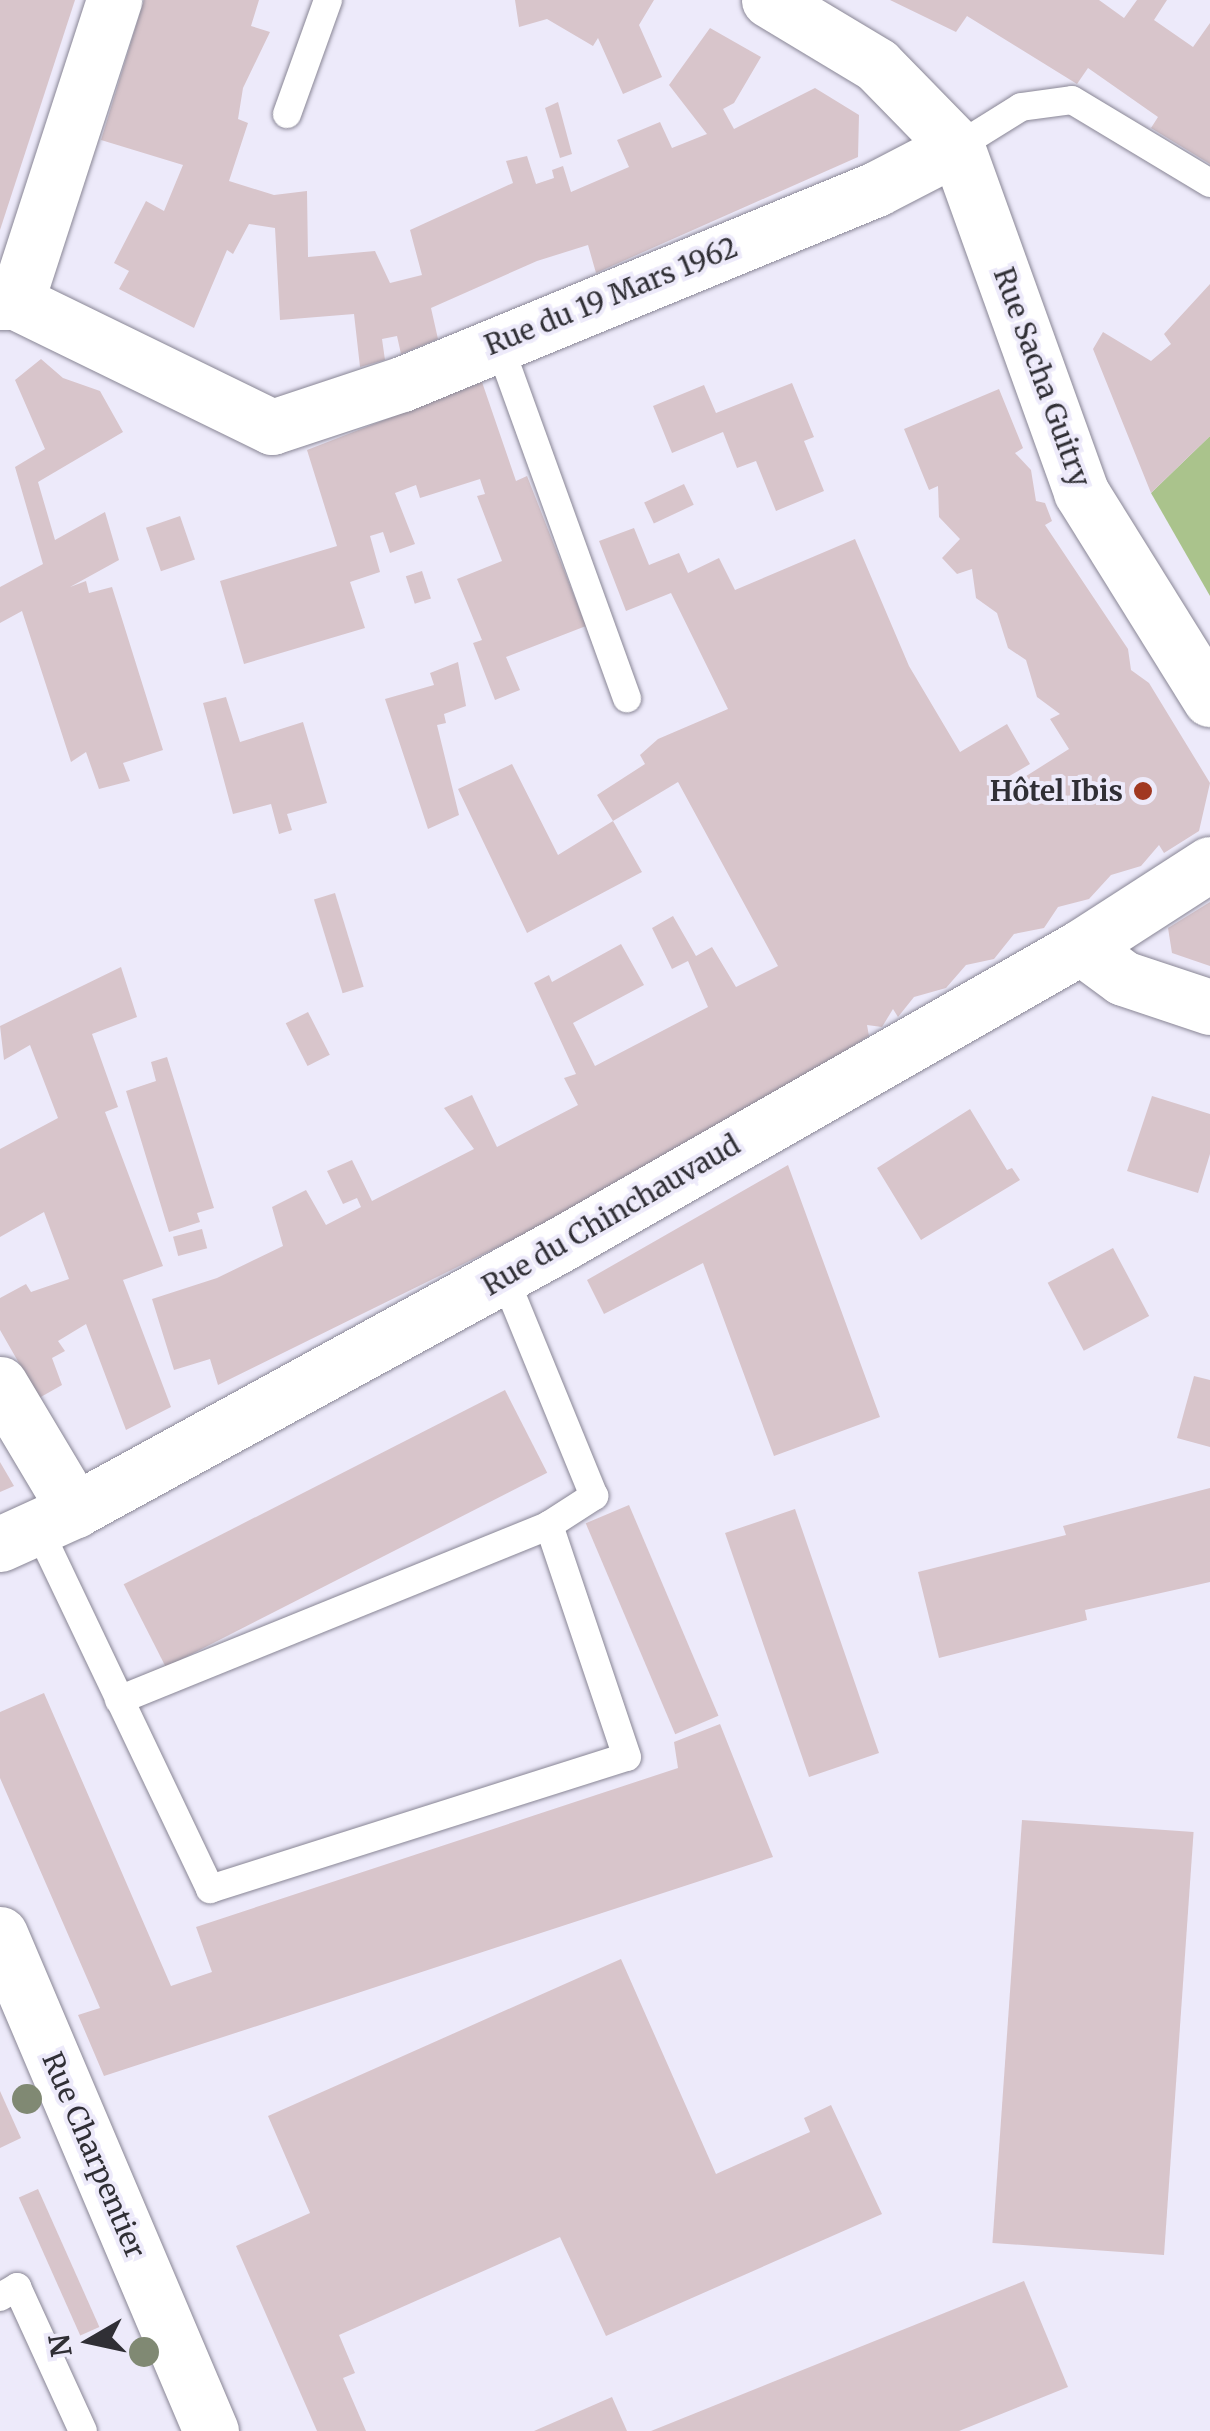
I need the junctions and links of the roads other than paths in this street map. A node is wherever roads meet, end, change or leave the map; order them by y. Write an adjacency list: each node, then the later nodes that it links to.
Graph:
1 (114, 0): 7 (street)
2 (328, 0): 4 (lane)
3 (769, 0): 5 (street)
4 (287, 114)
5 (957, 147): 6 (lane, Rue du 19 Mars 1962); 8 (street, Rue du 19 Mars 1962); 10 (street, Rue Sacha Guitry)
6 (1210, 183)
7 (8, 302): 8 (street, Rue du 19 Mars 1962)
8 (498, 342): 9 (lane)
9 (627, 698)
10 (1210, 699)
11 (1210, 864): 12 (street, Rue du Chinchauvaud)
12 (1081, 947): 13 (street); 14 (street, Rue du Chinchauvaud)
13 (1210, 1007)
14 (504, 1277): 16 (lane); 17 (street, Rue du Chinchauvaud)
15 (0, 1384): 17 (street)
16 (550, 1524): 18 (lane); 18 (lane)
17 (38, 1527): 18 (lane)
18 (119, 1700)
19 (0, 1934): 22 (street, Rue Charpentier)
20 (8, 2292): 21 (lane)
21 (83, 2431)
22 (212, 2431)

